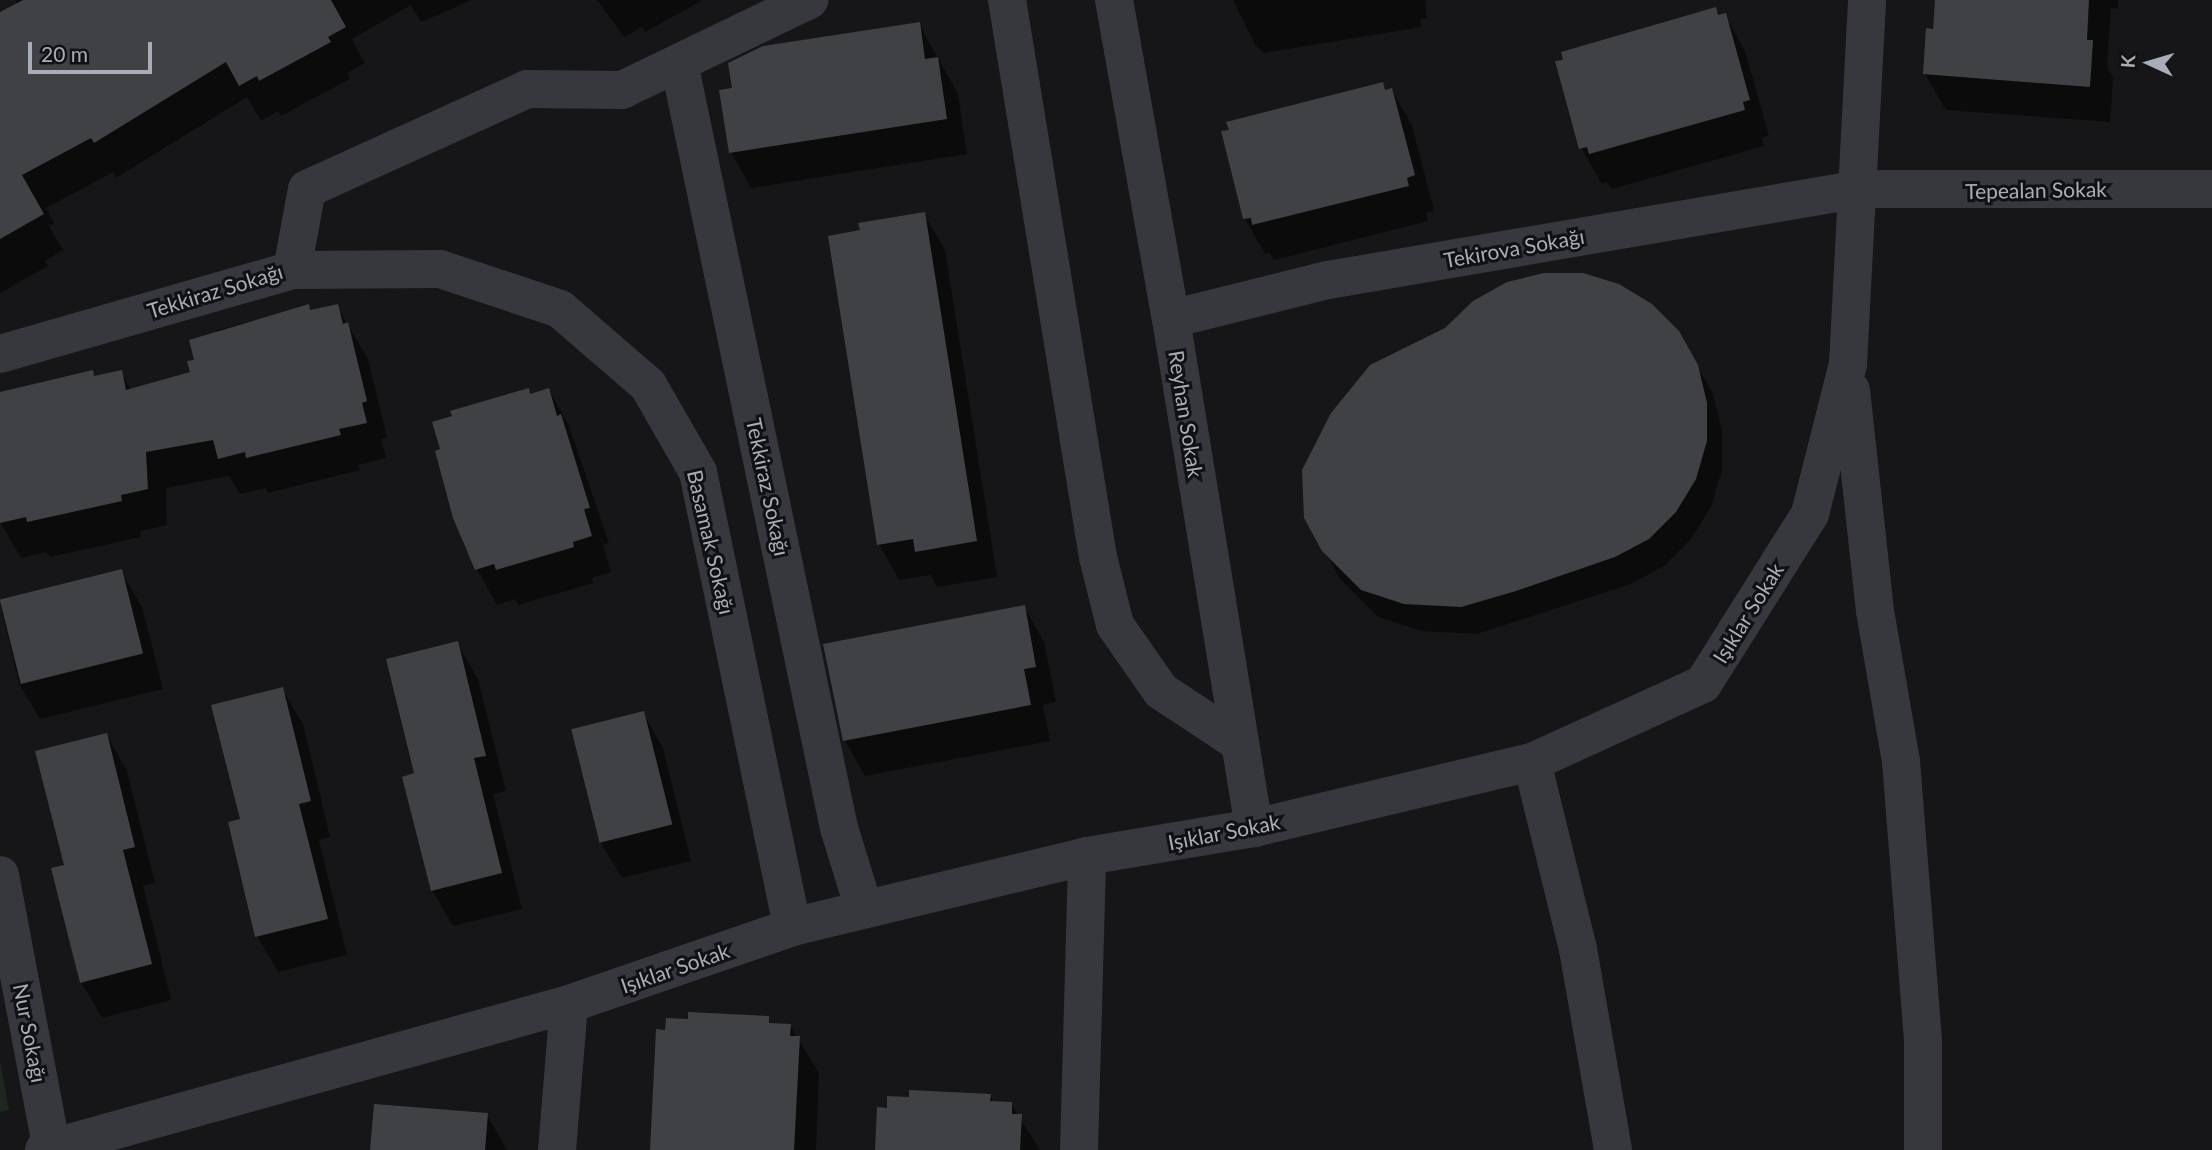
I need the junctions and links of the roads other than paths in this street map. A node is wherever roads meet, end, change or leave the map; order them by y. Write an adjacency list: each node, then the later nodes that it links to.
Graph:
1 (809, 0): 5 (street, Tekkiraz Sokağı)
2 (1007, 0): 12 (street)
3 (1114, 0): 9 (street, Reyhan Sokak)
4 (1867, 0): 6 (street, Işıklar Sokak)
5 (678, 63): 8 (street, Tekkiraz Sokağı); 17 (street, Tekkiraz Sokağı)
6 (1860, 189): 7 (street, Tepealan Sokak); 9 (street, Tekirova Sokağı); 11 (street, Işıklar Sokak)
7 (2212, 189)
8 (292, 270): 10 (street, Tekkiraz Sokağı); 18 (street, Basamak Sokağı)
9 (1171, 319): 12 (street, Reyhan Sokak)
10 (0, 354)
11 (1848, 364): 13 (street, Işıklar Sokak); 24 (street)
12 (1240, 743): 14 (street, Reyhan Sokak)
13 (1532, 762): 14 (street, Işıklar Sokak); 23 (street)
14 (1254, 828): 15 (street, Işıklar Sokak)
15 (1087, 856): 17 (street, Işıklar Sokak); 22 (street)
16 (0, 875): 20 (street, Nur Sokağı)
17 (864, 909): 18 (street, Işıklar Sokak)
18 (792, 927): 19 (street, Işıklar Sokak)
19 (569, 1004): 20 (street, Işıklar Sokak); 21 (street)
20 (49, 1150)
21 (557, 1150)
22 (1079, 1150)
23 (1613, 1150)
24 (1923, 1150)

